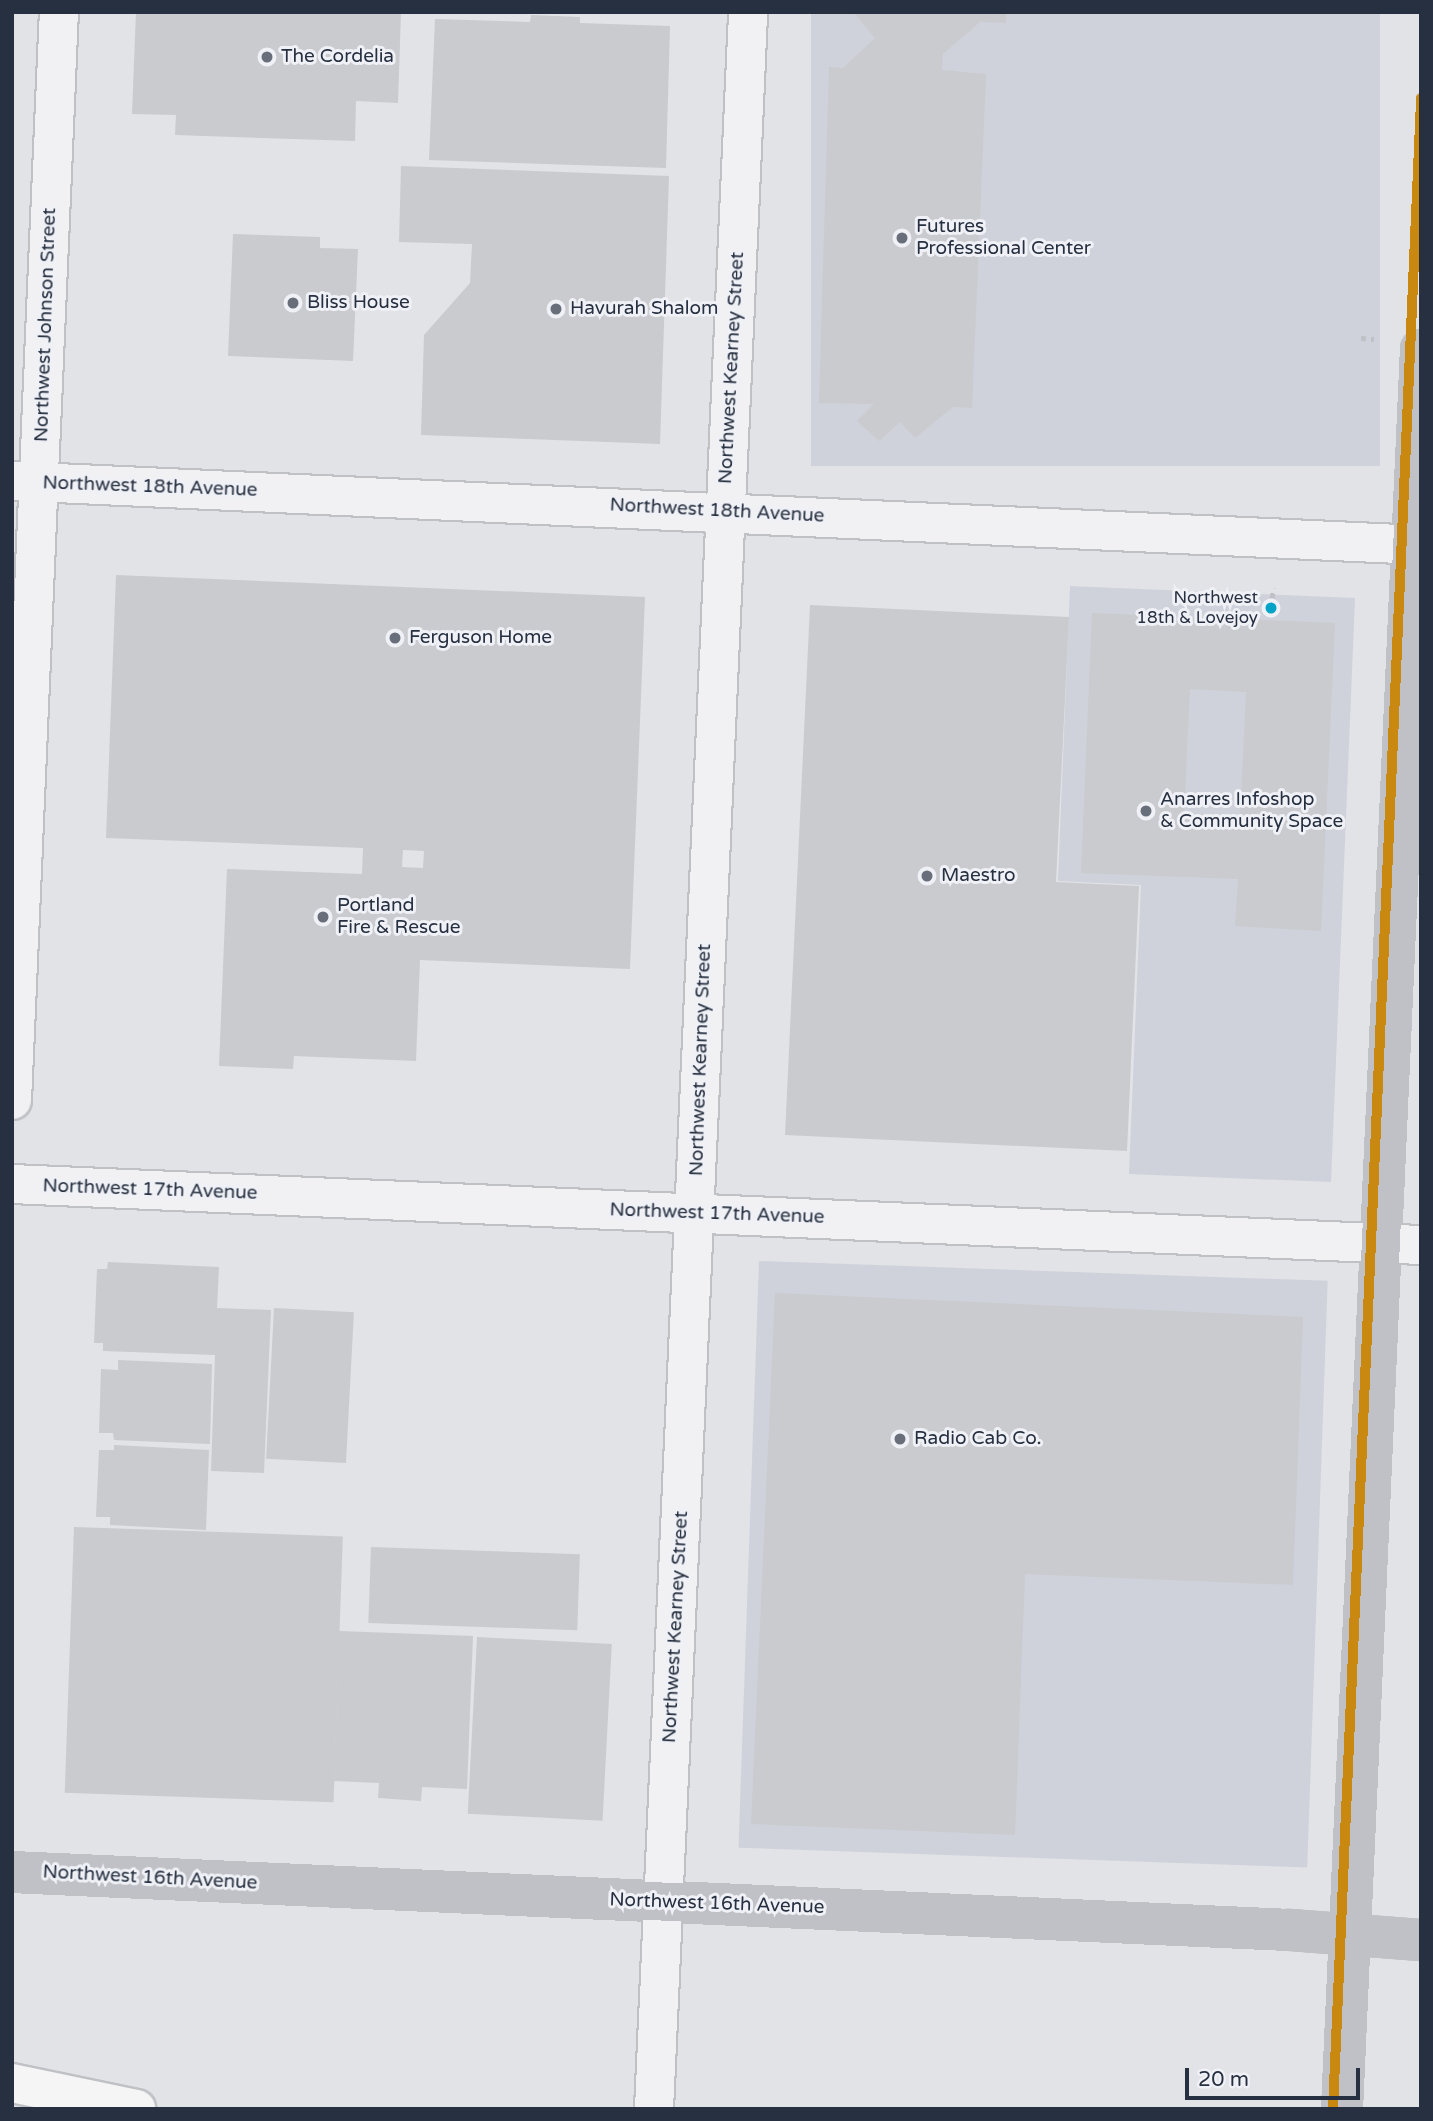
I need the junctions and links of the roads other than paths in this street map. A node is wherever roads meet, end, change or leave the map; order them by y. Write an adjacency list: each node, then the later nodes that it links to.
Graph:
1 (59, 12): 4 (street, Northwest Johnson Street)
2 (748, 12): 5 (street, Northwest Kearney Street)
3 (1421, 350): 6 (main road)
4 (26, 481): 5 (street, Northwest 18th Avenue); 7 (street, Northwest Johnson Street)
5 (725, 510): 6 (street, Northwest 18th Avenue); 9 (street, Northwest Kearney Street)
6 (1416, 545): 10 (main road)
7 (12, 1100)
8 (12, 1184): 9 (street, Northwest 17th Avenue)
9 (694, 1212): 10 (street, Northwest 17th Avenue); 13 (street, Northwest Kearney Street)
10 (1381, 1243): 11 (street, Northwest 17th Avenue); 14 (main road)
11 (1421, 1245)
12 (12, 1872): 13 (main road, Northwest 16th Avenue)
13 (664, 1902): 14 (main road, Northwest 16th Avenue); 18 (street, Northwest Kearney Street)
14 (1350, 1935): 15 (main road, Northwest 16th Avenue); 19 (main road)
15 (1421, 1940)
16 (12, 2083): 17 (highway)
17 (136, 2109)
18 (654, 2109)
19 (1342, 2109)

